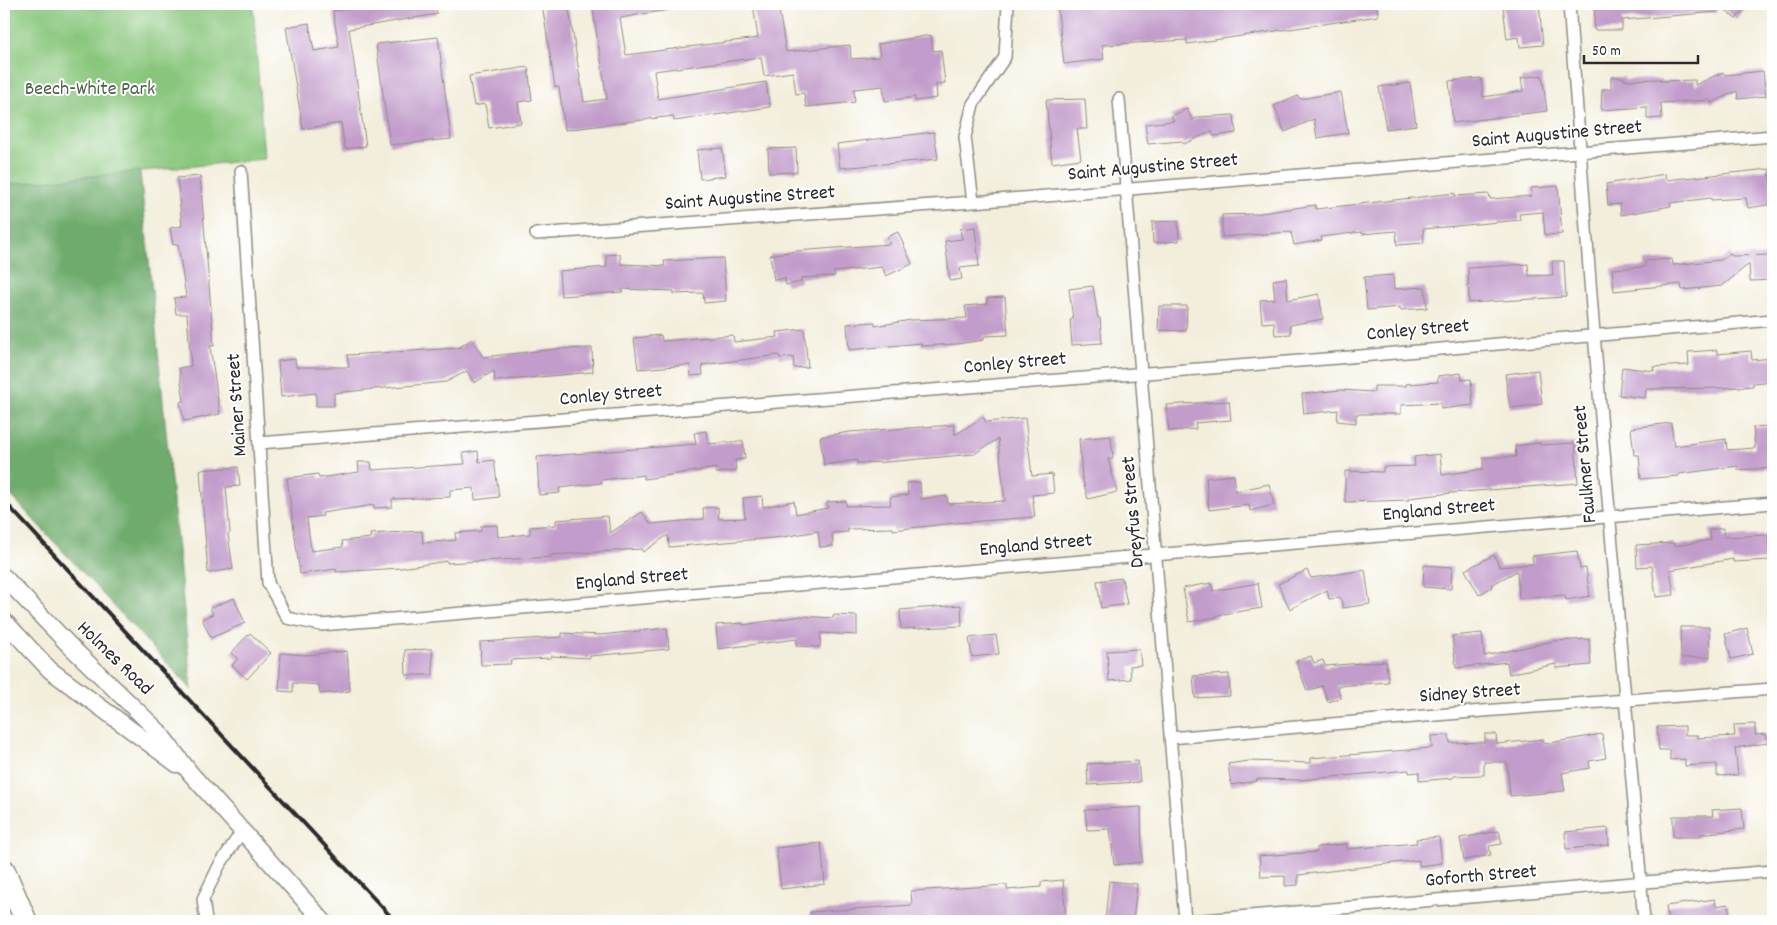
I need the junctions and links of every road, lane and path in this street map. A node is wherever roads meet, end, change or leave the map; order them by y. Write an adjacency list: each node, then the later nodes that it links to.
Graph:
1 (1008, 4): 8 (street)
2 (1569, 4): 5 (street, Faulkner Street)
3 (1119, 99): 7 (street, Dreyfus Street)
4 (1773, 136): 5 (street, Saint Augustine Street)
5 (1579, 151): 7 (street, Saint Augustine Street); 11 (street, Faulkner Street)
6 (241, 171): 13 (street, Mainer Street)
7 (1127, 189): 8 (street, Saint Augustine Street); 12 (street, Dreyfus Street)
8 (973, 202): 9 (street, Saint Augustine Street)
9 (536, 234)
10 (1773, 320): 11 (street, Conley Street)
11 (1594, 334): 12 (street, Conley Street); 15 (street, Faulkner Street)
12 (1141, 372): 13 (street, Conley Street); 16 (street, Dreyfus Street)
13 (259, 443): 19 (street, Mainer Street)
14 (1773, 503): 15 (street, England Street)
15 (1609, 516): 16 (street, England Street); 21 (street, Faulkner Street)
16 (1156, 554): 19 (street, England Street); 22 (street, Dreyfus Street)
17 (4, 577): 23 (main road, Holmes Road)
18 (4, 621): 23 (main road, Holmes Road)
19 (302, 621)
20 (1773, 690): 21 (street, Sidney Street)
21 (1625, 702): 22 (street, Sidney Street); 27 (street, Faulkner Street)
22 (1170, 738): 31 (street, Dreyfus Street)
23 (191, 774): 24 (main road, Holmes Road)
24 (242, 831): 29 (street); 30 (main road, Holmes Road)
25 (4, 870): 28 (highway)
26 (1773, 871): 27 (street, Goforth Street)
27 (1640, 882): 32 (street, Goforth Street); 33 (street, Faulkner Street)
28 (26, 921)
29 (206, 921)
30 (323, 921)
31 (1185, 921)
32 (1192, 921)
33 (1644, 921)

